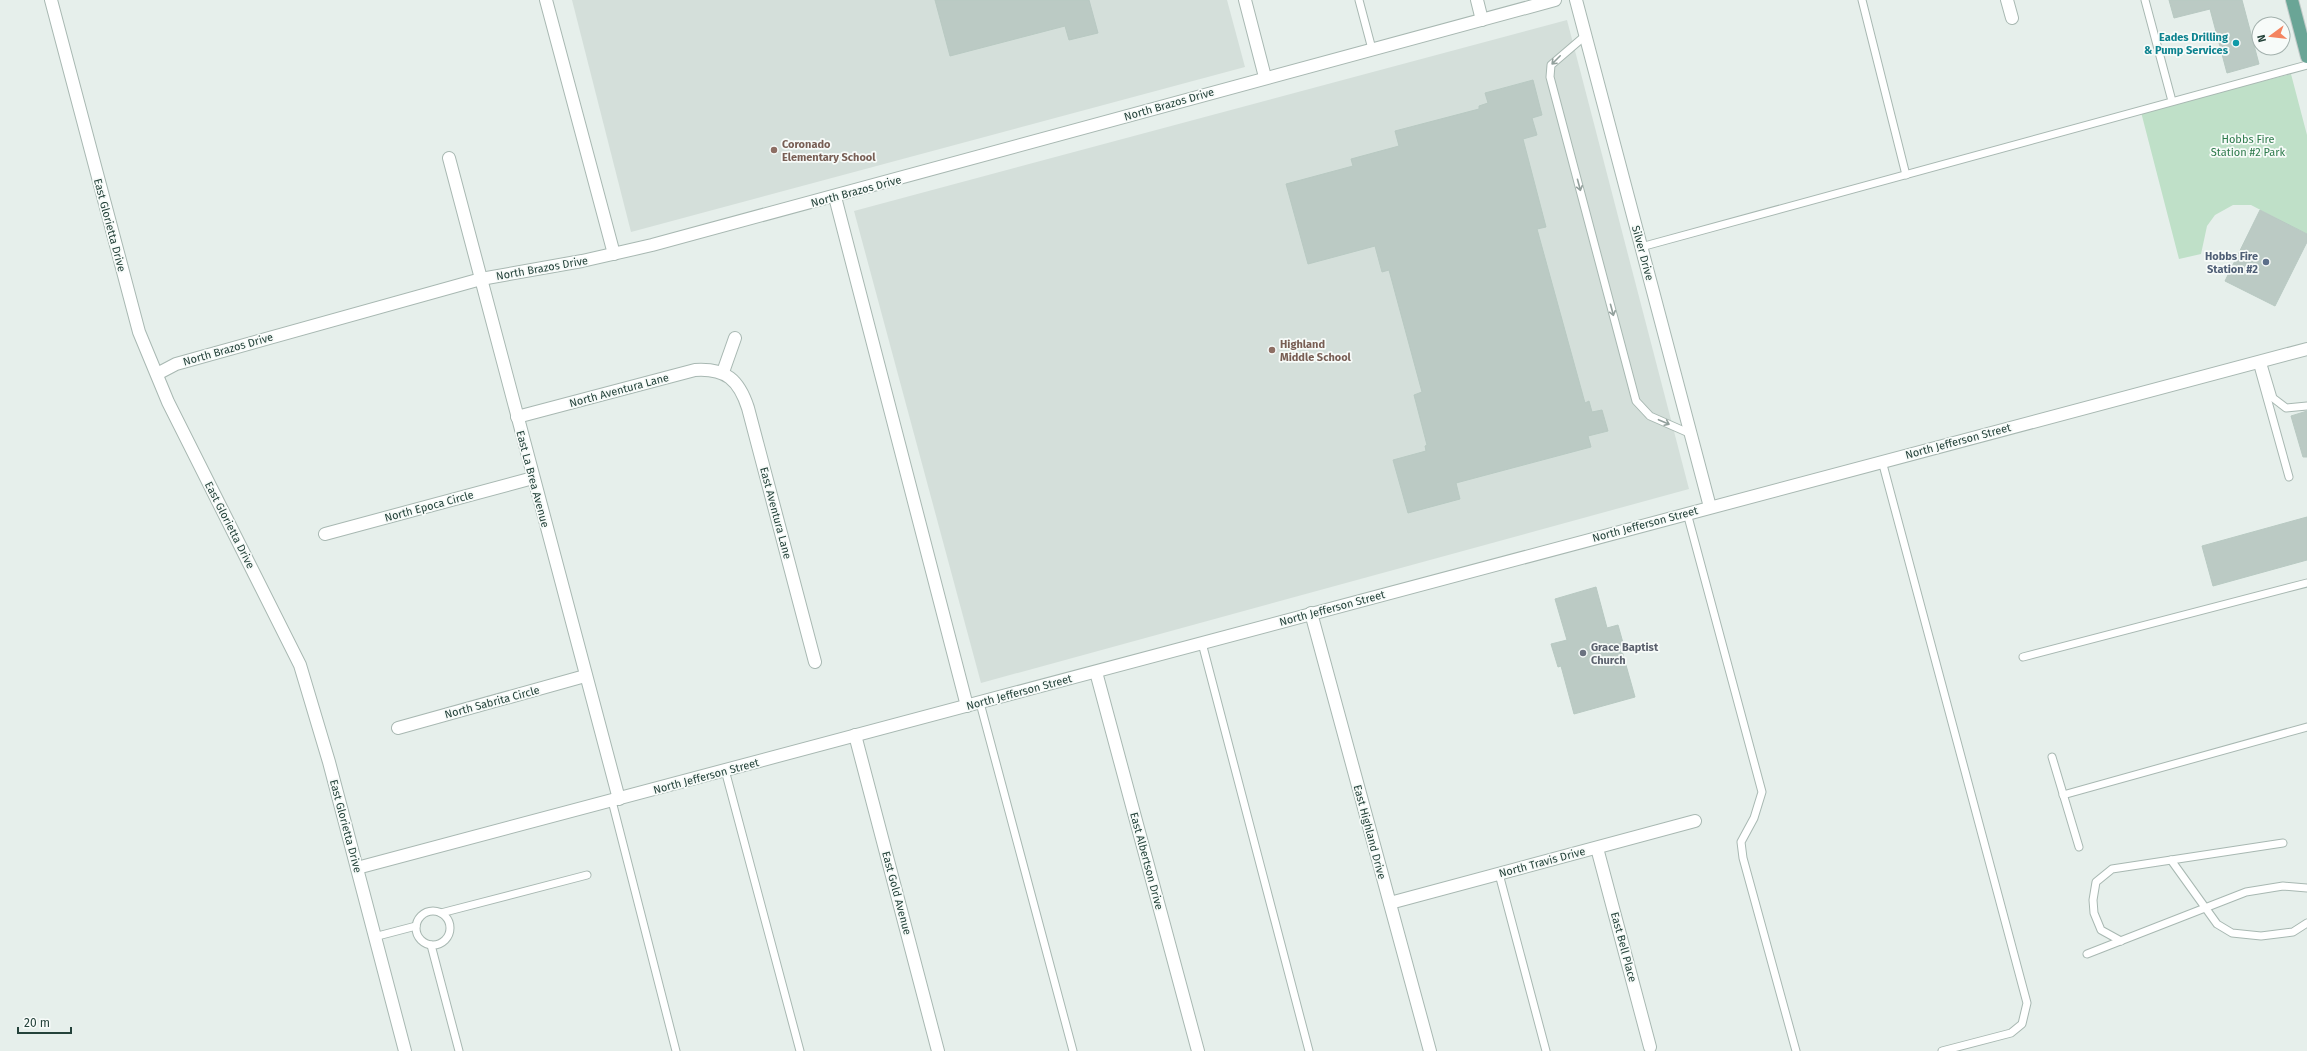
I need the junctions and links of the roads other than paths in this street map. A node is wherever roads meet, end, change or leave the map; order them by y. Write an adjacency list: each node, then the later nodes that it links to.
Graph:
1 (51, 0): 30 (street, East Glorietta Drive)
2 (546, 0): 24 (street)
3 (1245, 0): 18 (street)
4 (1359, 0): 15 (lane)
5 (1477, 0): 13 (street)
6 (1555, 0): 13 (street, North Brazos Drive)
7 (1576, 0): 14 (street, Silver Drive)
8 (1862, 0): 21 (lane)
9 (2007, 0): 12 (street)
10 (2145, 0): 19 (lane)
11 (2292, 0): 16 (main road)
12 (2012, 18)
13 (1482, 20): 15 (street, North Brazos Drive)
14 (1586, 35): 23 (street, Silver Drive); 33 (lane, one-way to 33)
15 (1372, 49): 18 (street, North Brazos Drive)
16 (2307, 57)
17 (2307, 65): 19 (lane)
18 (1266, 77): 22 (street, North Brazos Drive)
19 (2172, 101): 21 (lane)
20 (449, 158): 25 (street, East La Brea Avenue)
21 (1906, 175): 23 (lane)
22 (835, 197): 24 (street, North Brazos Drive); 48 (street)
23 (1641, 247): 33 (street, Silver Drive)
24 (614, 254): 25 (street, North Brazos Drive)
25 (481, 279): 30 (street, North Brazos Drive); 32 (street, East La Brea Avenue)
26 (735, 338): 29 (street)
27 (2307, 349): 28 (street, North Jefferson Street)
28 (2259, 361): 31 (lane); 34 (street, North Jefferson Street); 35 (lane)
29 (723, 372): 32 (street, North Aventura Lane); 44 (street, East Aventura Lane)
30 (157, 374): 61 (street, East Glorietta Drive)
31 (2307, 406)
32 (517, 417): 36 (street, East La Brea Avenue)
33 (1691, 434): 37 (street, Silver Drive)
34 (1882, 461): 37 (street, North Jefferson Street); 86 (lane)
35 (2289, 477)
36 (533, 478): 39 (street, North Epoca Circle); 46 (street, East La Brea Avenue)
37 (1710, 507): 38 (street, North Jefferson Street)
38 (1687, 513): 41 (street, North Jefferson Street); 85 (lane)
39 (325, 534)
40 (2307, 583): 43 (lane)
41 (1311, 613): 42 (street, North Jefferson Street); 65 (street, East Highland Drive)
42 (1202, 643): 45 (street, North Jefferson Street); 82 (lane)
43 (2023, 657)
44 (815, 662)
45 (1096, 672): 47 (street, North Jefferson Street); 81 (street, East Albertson Drive)
46 (585, 676): 50 (street, North Sabrita Circle); 55 (street, East La Brea Avenue)
47 (980, 703): 48 (street, North Jefferson Street); 80 (lane)
48 (967, 706): 51 (street, North Jefferson Street)
49 (2307, 727): 54 (lane)
50 (398, 728)
51 (855, 735): 53 (street, North Jefferson Street); 79 (street, East Gold Avenue)
52 (2052, 757): 54 (lane)
53 (725, 770): 55 (street, North Jefferson Street); 78 (lane)
54 (2063, 795): 58 (lane)
55 (615, 800): 61 (street, North Jefferson Street); 77 (lane)
56 (1695, 821): 59 (street, North Travis Drive)
57 (2283, 843): 60 (lane)
58 (2079, 847)
59 (1597, 848): 62 (street, North Travis Drive); 74 (street, East Bell Place)
60 (2171, 860): 66 (lane); 71 (lane)
61 (357, 868): 70 (street, East Glorietta Drive)
62 (1499, 874): 65 (street, North Travis Drive); 84 (lane)
63 (588, 875): 67 (lane)
64 (2307, 888): 66 (lane)
65 (1390, 903): 83 (street, East Highland Drive)
66 (2207, 908): 68 (lane); 71 (lane)
67 (441, 913): 69 (lane); 72 (lane)
68 (2307, 923)
69 (416, 926): 70 (lane); 72 (lane)
70 (374, 937): 75 (street, East Glorietta Drive)
71 (2121, 941): 73 (lane)
72 (431, 945): 76 (lane)
73 (2087, 954)
74 (1650, 1047)
75 (405, 1051)
76 (459, 1051)
77 (676, 1051)
78 (800, 1051)
79 (938, 1051)
80 (1073, 1051)
81 (1198, 1051)
82 (1309, 1051)
83 (1430, 1051)
84 (1546, 1051)
85 (1796, 1051)
86 (1942, 1051)

